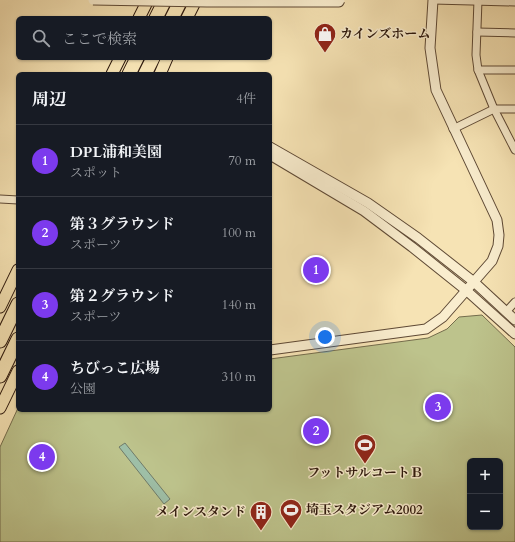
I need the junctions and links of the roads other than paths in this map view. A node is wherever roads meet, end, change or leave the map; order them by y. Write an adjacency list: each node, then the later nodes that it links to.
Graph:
1 (93, 0): 6 (street, bridge)
2 (148, 0): 10 (highway)
3 (164, 0): 11 (highway)
4 (181, 0): 12 (highway)
5 (196, 0): 13 (highway)
6 (340, 0)
7 (432, 0): 8 (street); 26 (street)
8 (478, 0): 9 (street); 14 (street)
9 (515, 2)
10 (140, 16)
11 (157, 16)
12 (173, 16)
13 (188, 16)
14 (477, 32): 15 (street); 19 (street)
15 (515, 33)
16 (119, 60): 21 (highway)
17 (135, 60): 22 (highway)
18 (161, 66): 23 (highway)
19 (478, 70): 20 (street); 24 (street)
20 (515, 70)
21 (113, 72)
22 (130, 72)
23 (150, 72)
24 (494, 109): 25 (street); 26 (street); 27 (street)
25 (515, 109)
26 (453, 129): 33 (street)
27 (514, 147)
28 (272, 148): 33 (street)
29 (272, 156): 34 (street)
30 (0, 199): 31 (street)
31 (16, 200)
32 (16, 274): 36 (highway)
33 (474, 282): 34 (street); 38 (street)
34 (467, 291): 40 (street); 43 (street)
35 (515, 302): 38 (street)
36 (0, 307)
37 (16, 308): 41 (highway)
38 (506, 312): 39 (street)
39 (515, 320)
40 (515, 334)
41 (0, 341)
42 (16, 343): 45 (highway)
43 (272, 350)
44 (16, 375): 47 (highway)
45 (0, 376)
46 (16, 386): 47 (street)
47 (7, 393): 48 (highway)
48 (0, 408)

